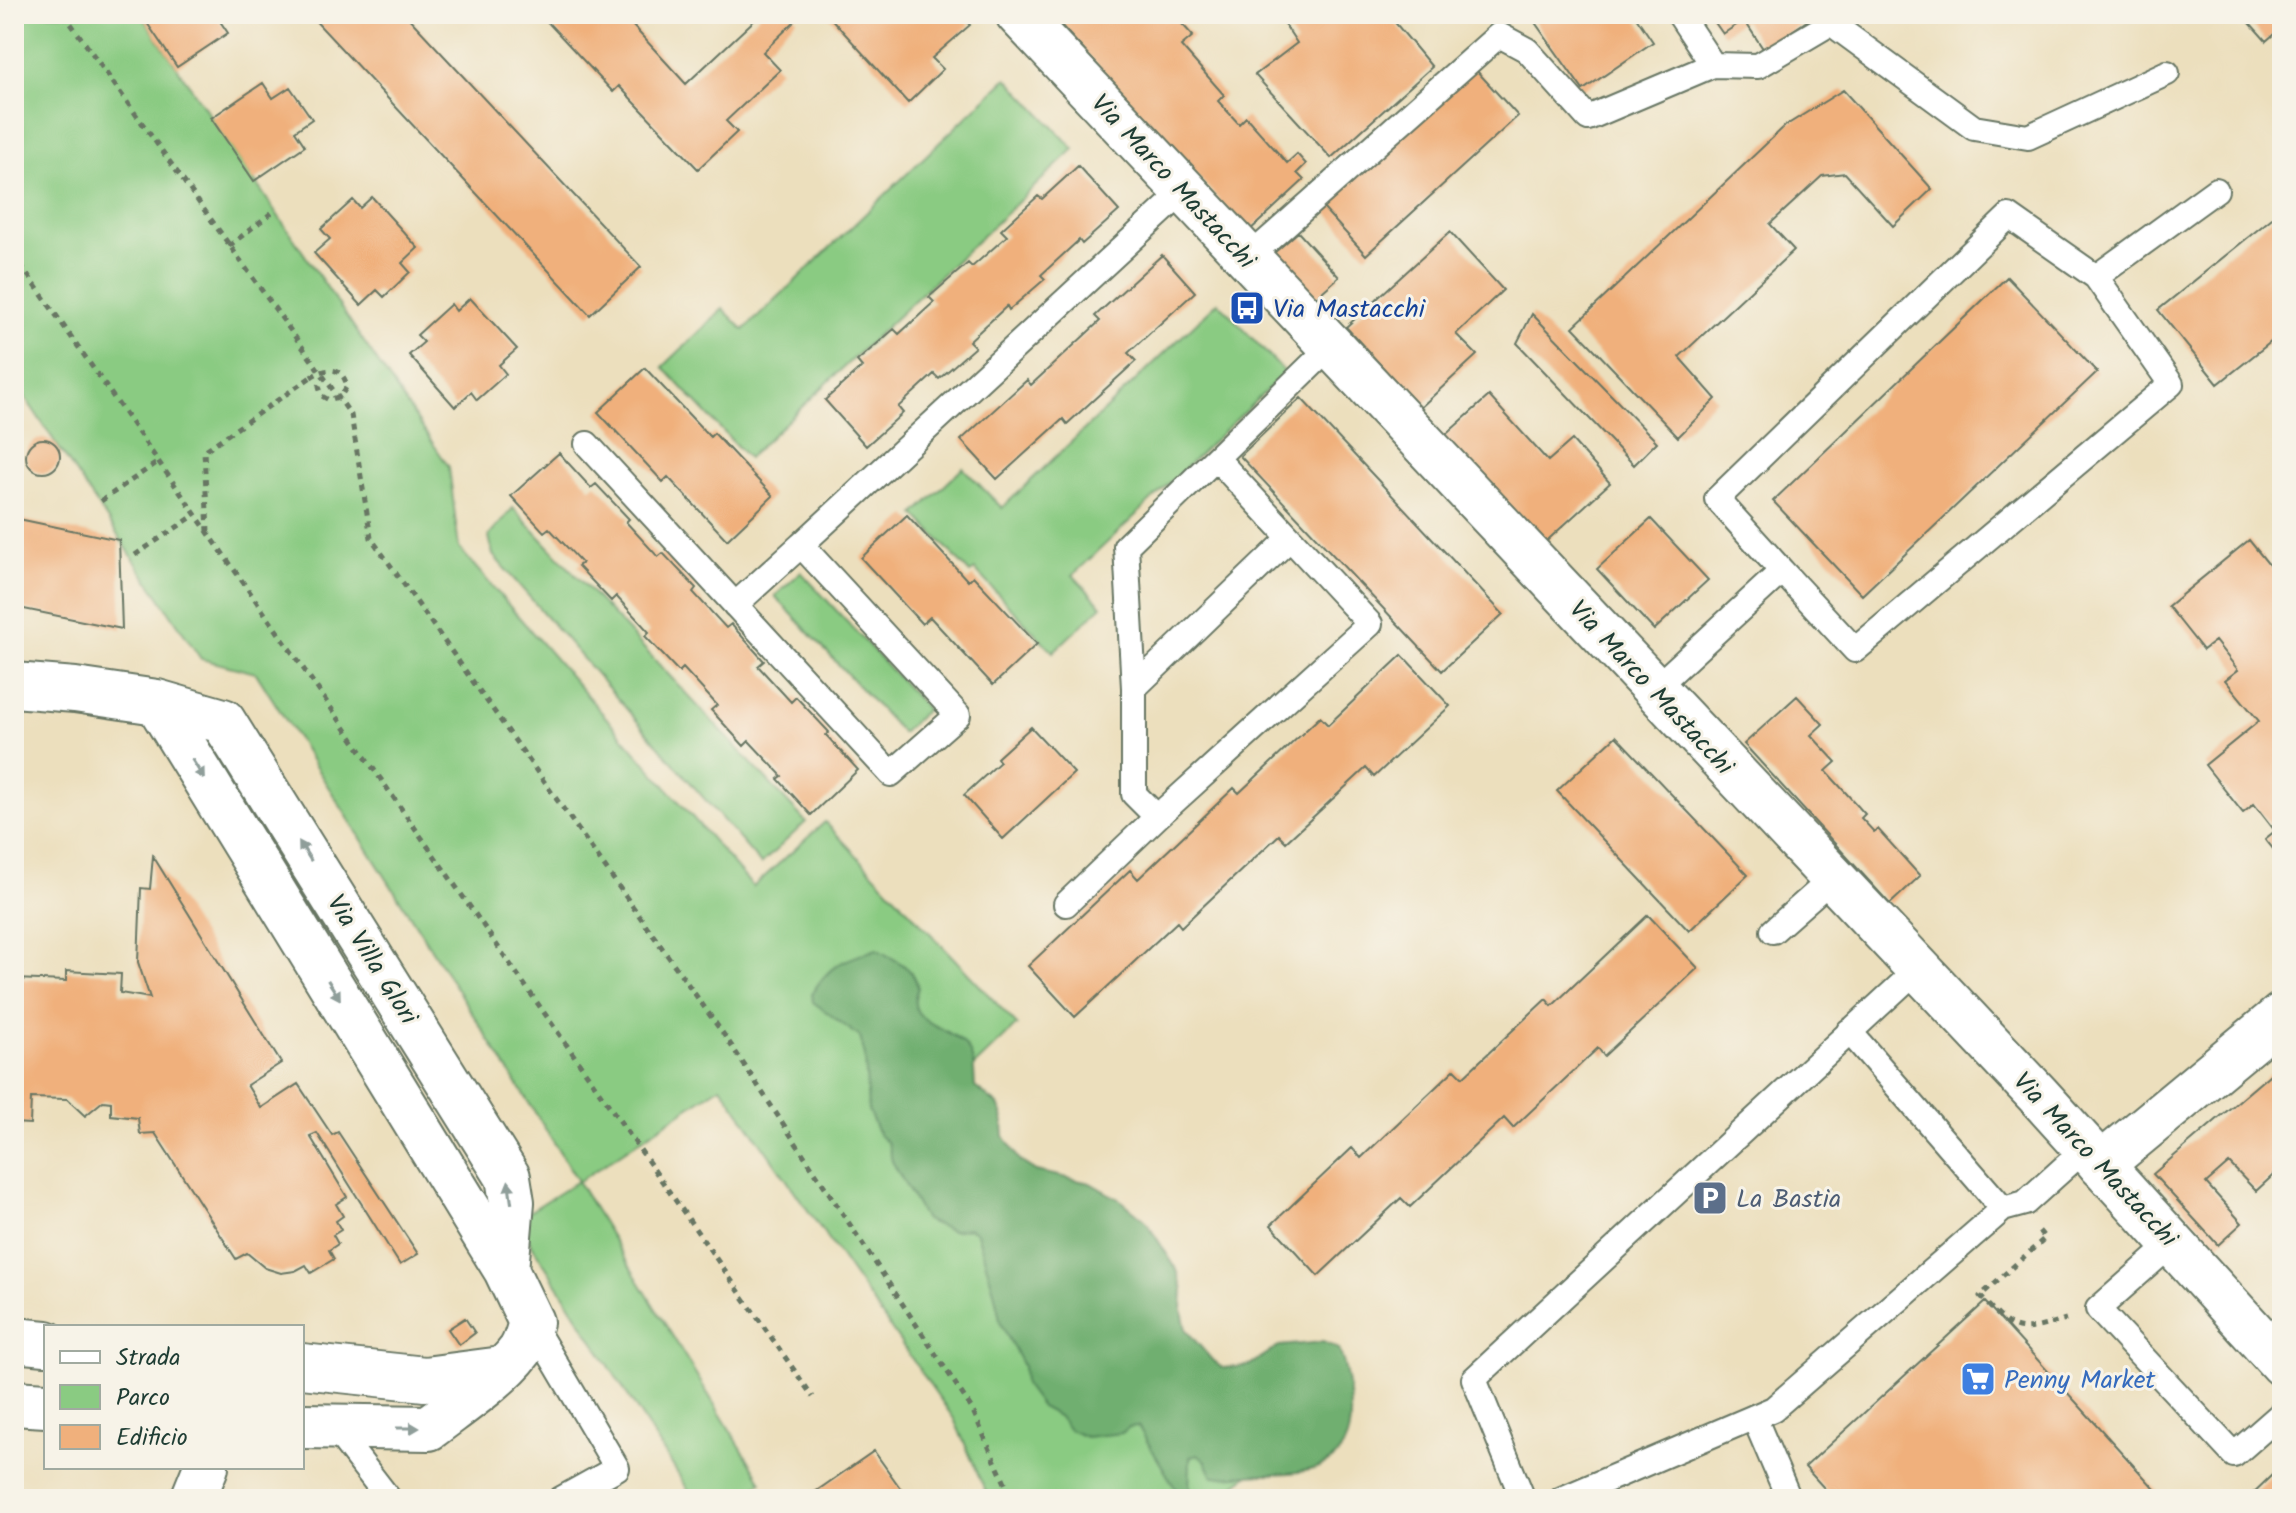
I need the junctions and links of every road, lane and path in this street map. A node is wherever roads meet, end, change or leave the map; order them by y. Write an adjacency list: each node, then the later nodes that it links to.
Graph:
1 (64, 14): 9 (path)
2 (1018, 14): 7 (street, Via Marco Mastacchi)
3 (1679, 14): 4 (lane)
4 (1713, 65): 5 (lane); 11 (lane)
5 (2167, 73)
6 (2216, 190): 12 (lane)
7 (1184, 191): 11 (street, Via Marco Mastacchi); 22 (lane)
8 (274, 211): 9 (path)
9 (229, 246): 14 (path)
10 (14, 255): 17 (path)
11 (1247, 259): 13 (street, Via Marco Mastacchi)
12 (2096, 277): 24 (lane); 24 (lane)
13 (1330, 347): 16 (lane); 28 (street, Via Marco Mastacchi)
14 (325, 377): 20 (path, bridge); 57 (path)
15 (587, 444): 25 (lane)
16 (1216, 458): 21 (lane); 27 (lane)
17 (158, 462): 18 (path); 19 (path)
18 (101, 501)
19 (195, 515): 20 (path); 23 (path)
20 (208, 532): 47 (path)
21 (1290, 538): 27 (lane); 29 (lane)
22 (801, 545): 25 (lane); 25 (lane)
23 (135, 555)
24 (1782, 571): 28 (lane)
25 (735, 605)
26 (14, 685): 41 (street, Via Villa Glori)
27 (1134, 688): 29 (lane)
28 (1654, 689): 30 (street, Via Marco Mastacchi)
29 (1157, 817): 31 (lane)
30 (1833, 878): 32 (lane); 33 (street, Via Marco Mastacchi)
31 (1066, 904)
32 (1773, 931)
33 (1918, 969): 35 (lane); 36 (street, Via Marco Mastacchi)
34 (2282, 1015): 36 (street)
35 (1849, 1031): 37 (lane); 58 (lane)
36 (2094, 1156): 37 (lane); 39 (street, Via Marco Mastacchi)
37 (2003, 1209): 51 (lane)
38 (2036, 1228): 40 (path)
39 (2173, 1243): 40 (lane); 44 (street, Via Marco Mastacchi)
40 (2098, 1309): 50 (lane)
41 (531, 1322): 46 (street); 56 (lane)
42 (14, 1340): 43 (street)
43 (44, 1343)
44 (2282, 1364)
45 (304, 1366): 46 (street)
46 (502, 1369): 52 (street, one-way to 46)
47 (813, 1397)
48 (14, 1403): 49 (street)
49 (44, 1405)
50 (2282, 1413)
51 (1754, 1417): 59 (lane); 60 (lane)
52 (318, 1427): 55 (lane)
53 (205, 1469): 54 (street)
54 (193, 1499)
55 (389, 1499)
56 (561, 1499)
57 (1012, 1499)
58 (1523, 1499)
59 (1562, 1499)
60 (1789, 1499)

